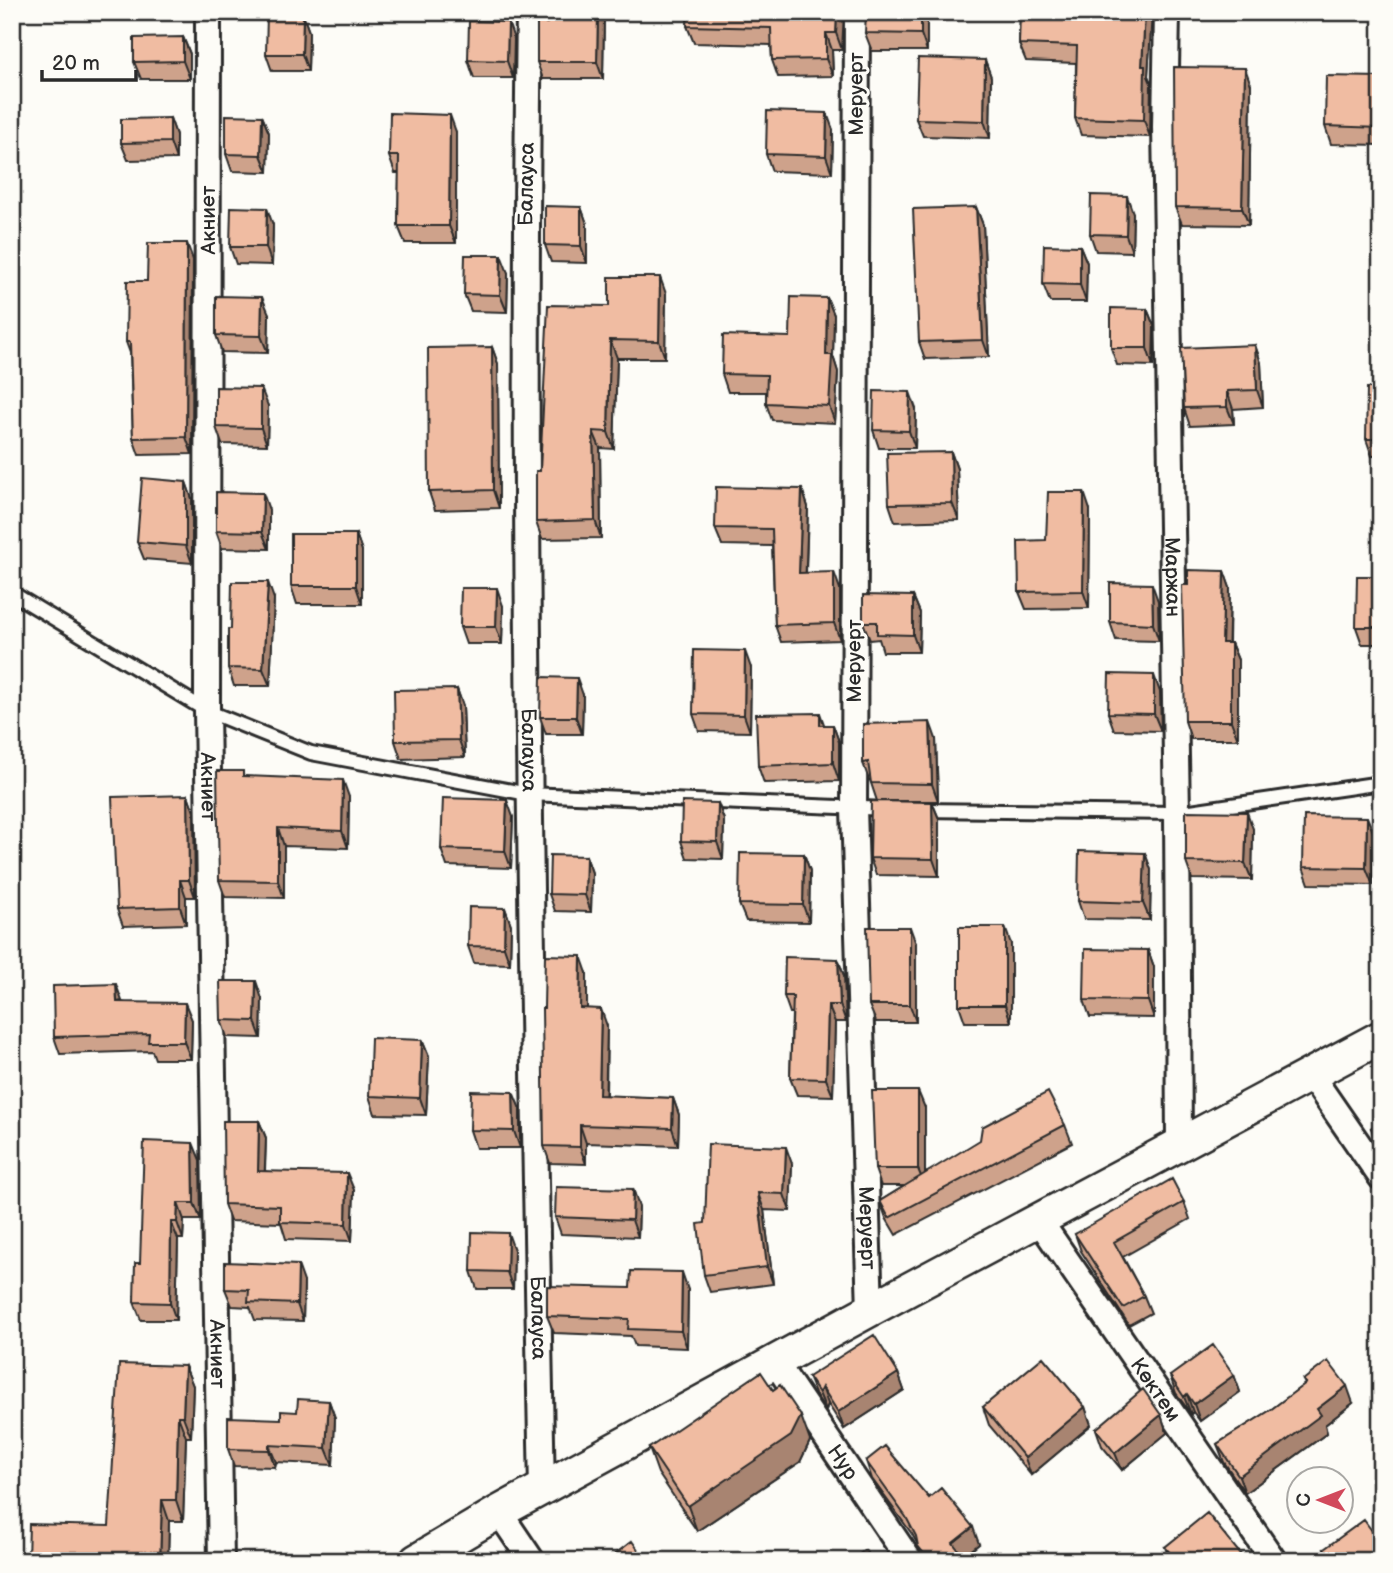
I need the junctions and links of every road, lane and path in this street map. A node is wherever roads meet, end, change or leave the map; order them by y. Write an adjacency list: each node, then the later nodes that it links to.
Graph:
1 (208, 12): 6 (street, Акниет)
2 (529, 12): 8 (street, Балауса)
3 (856, 12): 9 (street, Меруерт)
4 (1167, 12): 10 (street, Маржан)
5 (12, 593): 6 (lane)
6 (207, 711): 8 (lane); 20 (street, Акниет)
7 (1381, 783): 10 (lane)
8 (528, 794): 9 (lane); 18 (street, Балауса)
9 (854, 809): 10 (lane); 16 (street, Меруерт)
10 (1177, 813): 13 (street, Маржан)
11 (1381, 1037): 12 (street)
12 (1310, 1074): 13 (street); 14 (street)
13 (1179, 1144): 15 (street)
14 (1381, 1177)
15 (1039, 1220): 16 (street); 24 (street, Көктем)
16 (870, 1310): 17 (street)
17 (775, 1362): 18 (street); 23 (street, Нур)
18 (542, 1490): 19 (street)
19 (499, 1511): 21 (street); 22 (street)
20 (220, 1561)
21 (416, 1561)
22 (532, 1561)
23 (910, 1561)
24 (1274, 1561)

